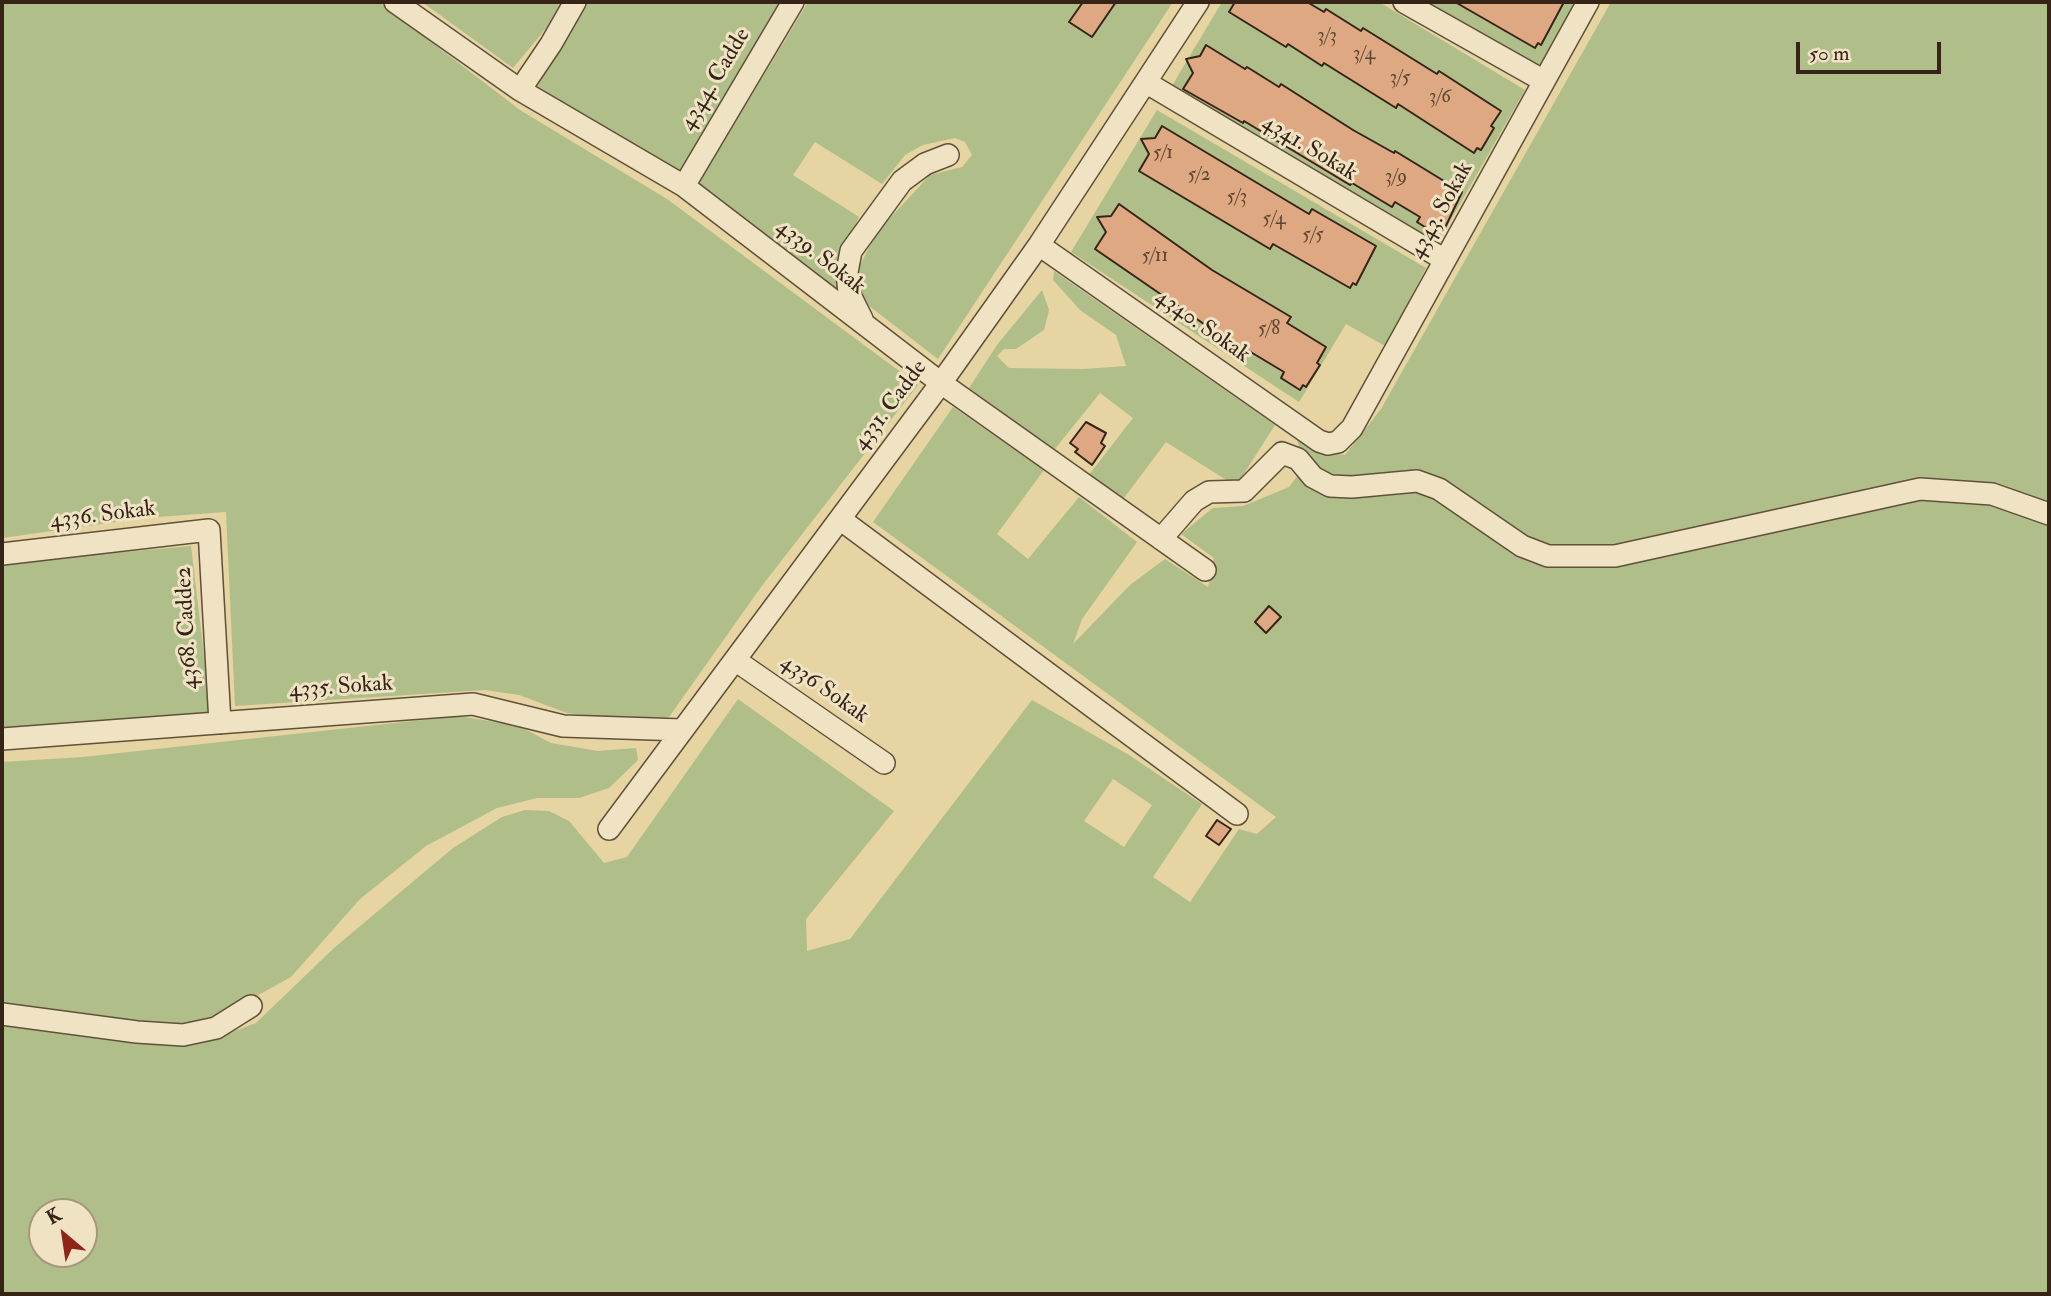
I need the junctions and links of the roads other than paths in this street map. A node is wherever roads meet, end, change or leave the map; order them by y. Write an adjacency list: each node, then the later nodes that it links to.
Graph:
1 (395, 2): 9 (street, 4339. Sokak)
2 (575, 2): 9 (street)
3 (793, 2): 11 (street, 4344. Cadde)
4 (1198, 2): 8 (street, 4331. Cadde)
5 (1404, 2): 7 (street)
6 (1588, 2): 7 (street, 4343. Sokak)
7 (1544, 82): 13 (street, 4343. Sokak)
8 (1147, 83): 12 (street, 4331. Cadde); 13 (street, 4341. Sokak)
9 (520, 90): 11 (street, 4339. Sokak)
10 (948, 155): 14 (street)
11 (684, 186): 14 (street, 4339. Sokak)
12 (1039, 245): 15 (street, 4331. Cadde); 16 (street, 4340. Sokak)
13 (1445, 260): 16 (street, 4343. Sokak)
14 (864, 324): 15 (street, 4339. Sokak)
15 (941, 383): 18 (street, 4331. Cadde); 20 (street, 4339. Sokak)
16 (1338, 442)
17 (2049, 514): 20 (street)
18 (840, 519): 23 (street, 4331. Cadde); 28 (street)
19 (209, 530): 21 (street, 4336. Sokak); 24 (street, 4368. Cadde2)
20 (1161, 539): 22 (street, 4339. Sokak)
21 (2, 554)
22 (1205, 570)
23 (735, 660): 25 (street, 4331. Cadde); 27 (street, 4336 Sokak)
24 (220, 723): 25 (street, 4335. Sokak); 26 (street, 4335. Sokak)
25 (682, 730): 29 (street, 4331. Cadde)
26 (2, 740)
27 (884, 762)
28 (1237, 814)
29 (609, 829)
30 (251, 1006): 31 (street)
31 (2, 1014)

